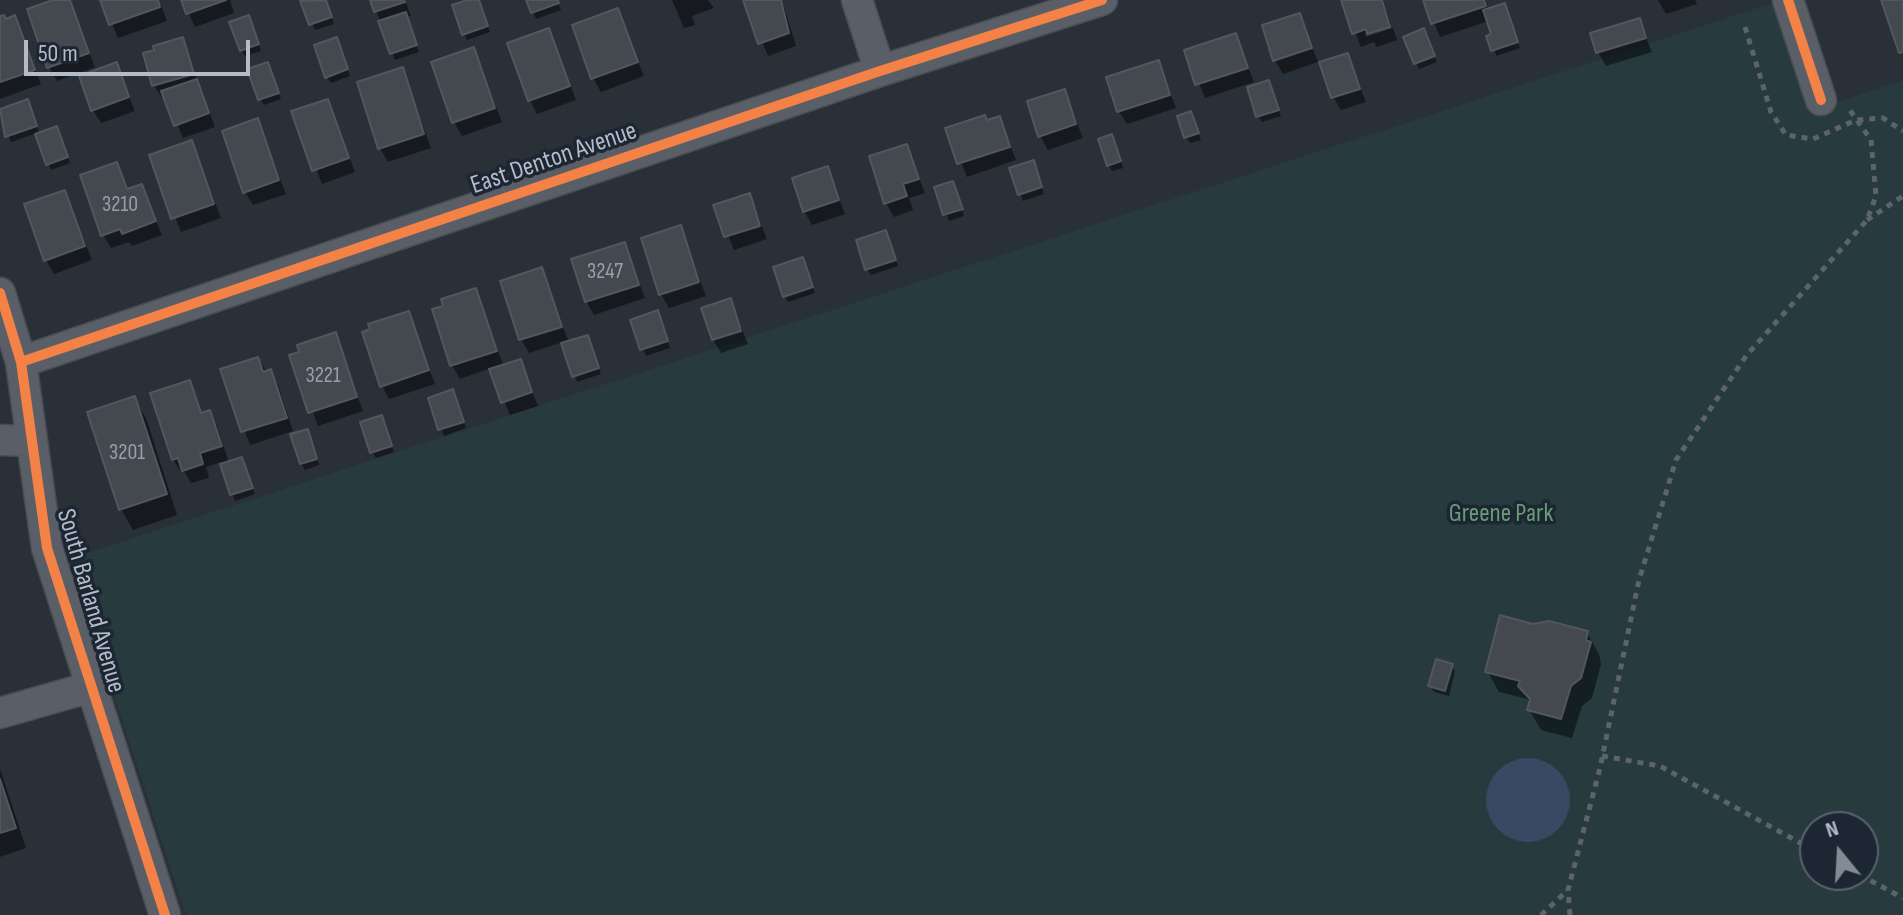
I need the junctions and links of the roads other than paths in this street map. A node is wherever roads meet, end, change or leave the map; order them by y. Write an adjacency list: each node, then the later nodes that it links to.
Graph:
1 (857, 0): 4 (street)
2 (1102, 0): 4 (street, East Denton Avenue)
3 (1788, 0): 5 (street)
4 (880, 71): 7 (street, East Denton Avenue)
5 (1821, 100)
6 (0, 293): 7 (street, South Barland Avenue)
7 (21, 362): 9 (street, South Barland Avenue)
8 (0, 440): 9 (street)
9 (32, 441): 10 (street, South Barland Avenue)
10 (91, 687): 11 (street); 12 (street, South Barland Avenue)
11 (0, 713)
12 (165, 915)

